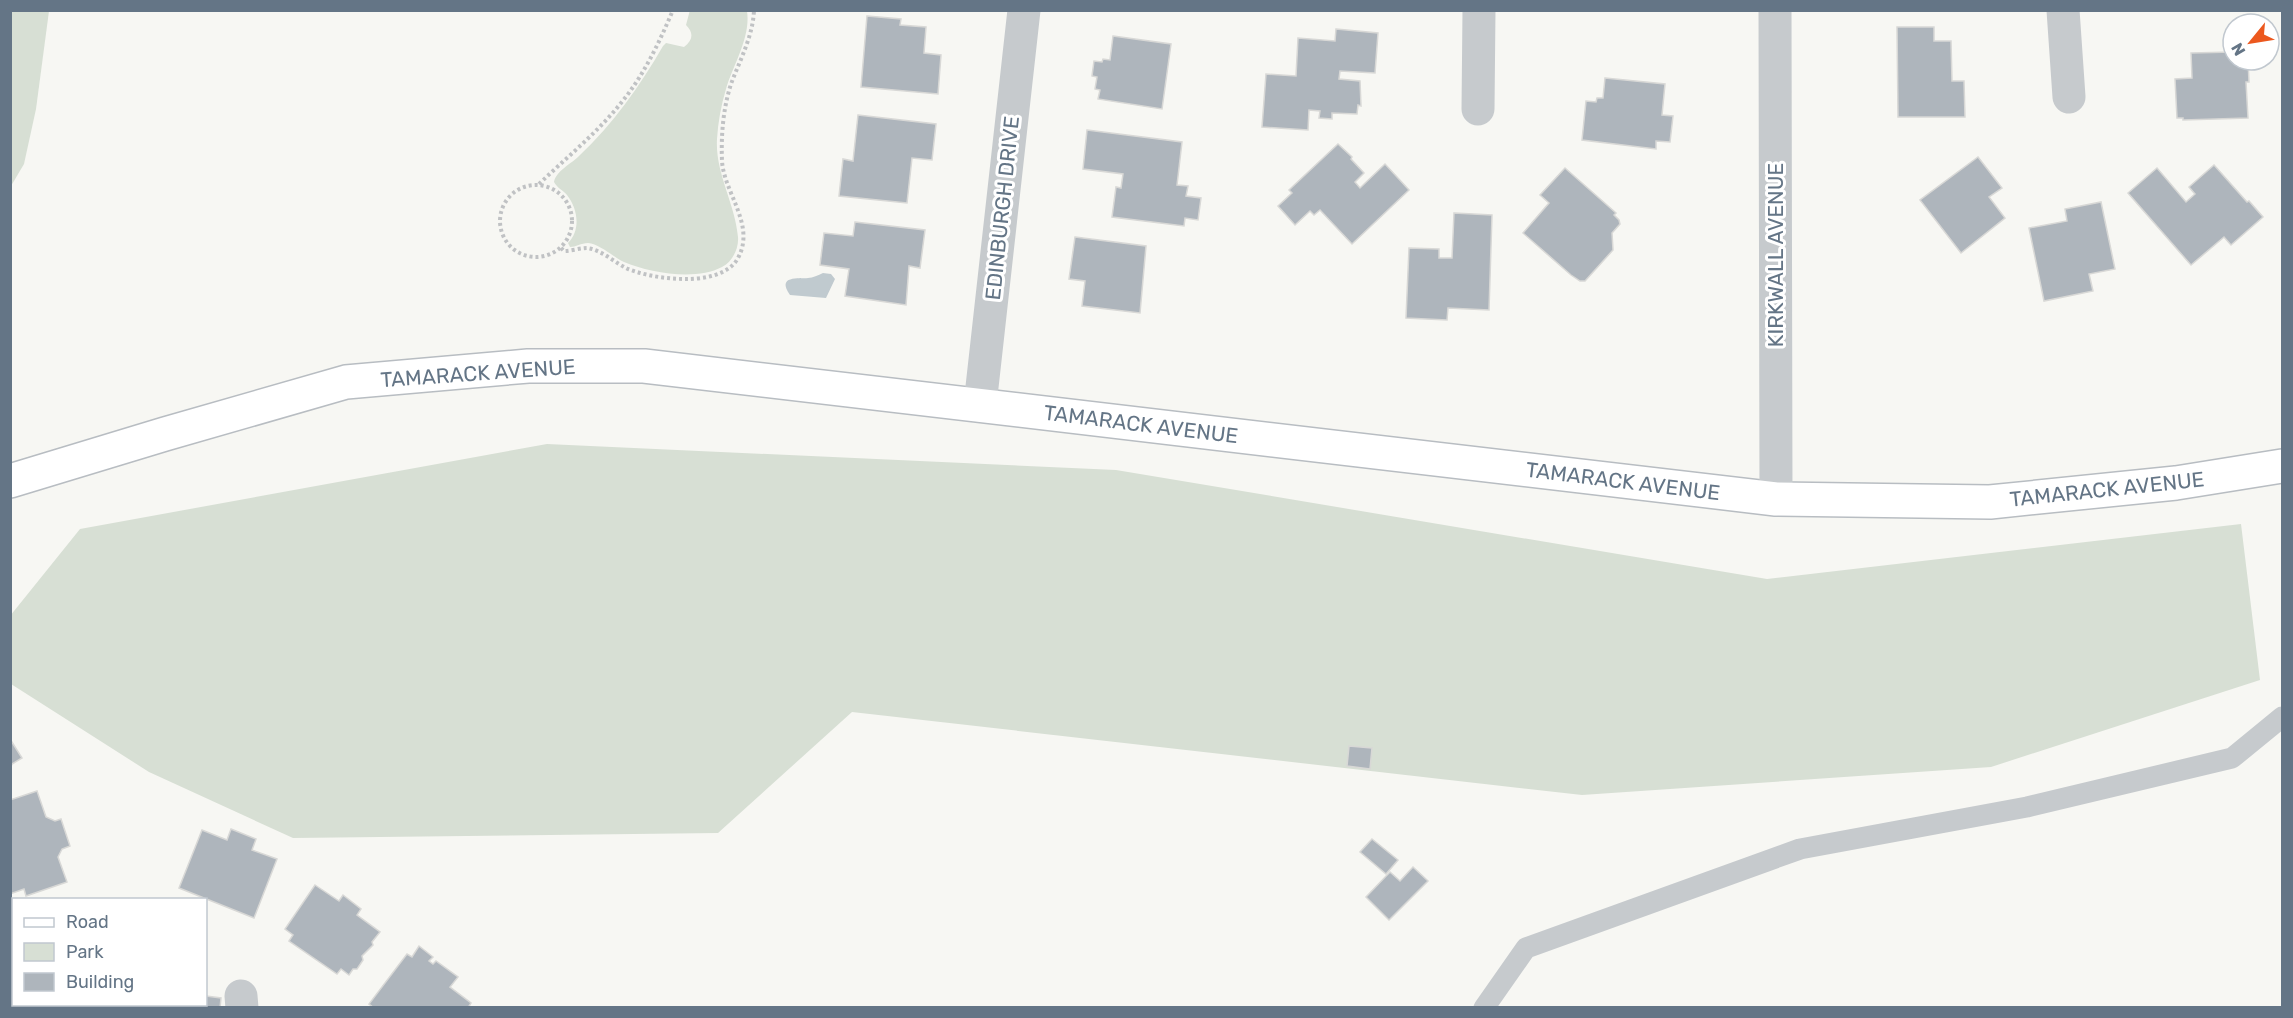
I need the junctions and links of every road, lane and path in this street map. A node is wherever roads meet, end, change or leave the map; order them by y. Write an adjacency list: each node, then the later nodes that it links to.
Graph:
1 (673, 10): 9 (path)
2 (754, 10): 10 (path)
3 (1024, 10): 11 (street, EDINBURGH DRIVE)
4 (1479, 10): 8 (street)
5 (1775, 10): 14 (street, KIRKWALL AVENUE)
6 (2062, 10): 7 (street)
7 (2069, 98)
8 (1478, 109)
9 (538, 184): 10 (path); 10 (path)
10 (561, 248)
11 (980, 405): 13 (main road, TAMARACK AVENUE); 14 (main road, TAMARACK AVENUE)
12 (2283, 466): 14 (main road, TAMARACK AVENUE)
13 (10, 481)
14 (1776, 499)
15 (2283, 717): 16 (lane)
16 (1484, 1008)

